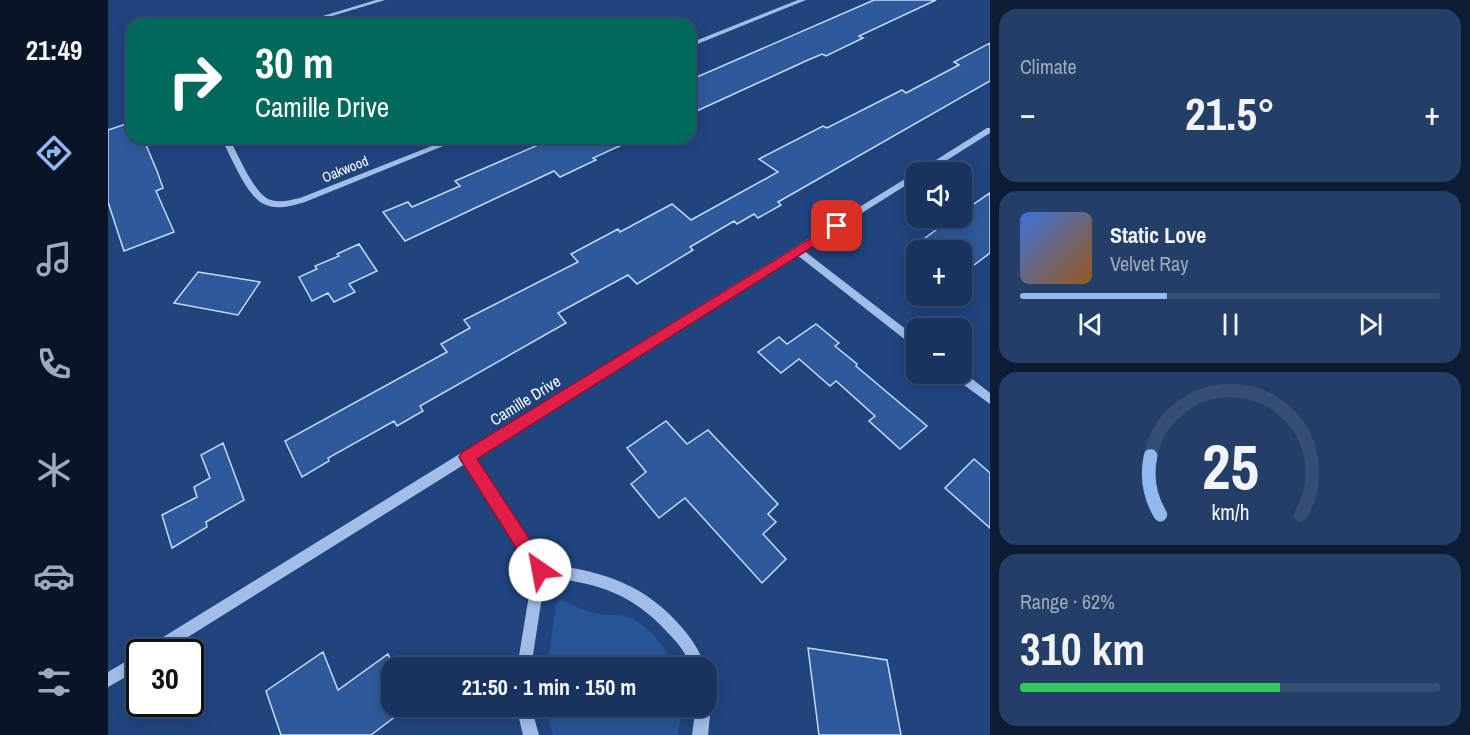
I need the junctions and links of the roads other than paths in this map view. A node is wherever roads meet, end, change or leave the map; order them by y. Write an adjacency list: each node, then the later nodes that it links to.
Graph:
1 (382, 0): 3 (street)
2 (803, 0): 4 (street)
3 (320, 18)
4 (696, 43)
5 (990, 130): 8 (street)
6 (229, 144): 7 (street, Oakwood)
7 (444, 144)
8 (939, 162)
9 (906, 182): 10 (street, Camille Drive)
10 (798, 251): 11 (street); 14 (street, Camille Drive)
11 (906, 334)
12 (970, 384): 13 (street)
13 (990, 399)
14 (467, 457): 15 (street); 16 (street, Camille Drive)
15 (540, 570): 17 (street); 18 (street)
16 (173, 639)
17 (526, 657)
18 (695, 657)
19 (126, 669): 20 (street)
20 (108, 680)
21 (526, 717): 23 (street)
22 (702, 717): 24 (street)
23 (531, 735)
24 (700, 735)

